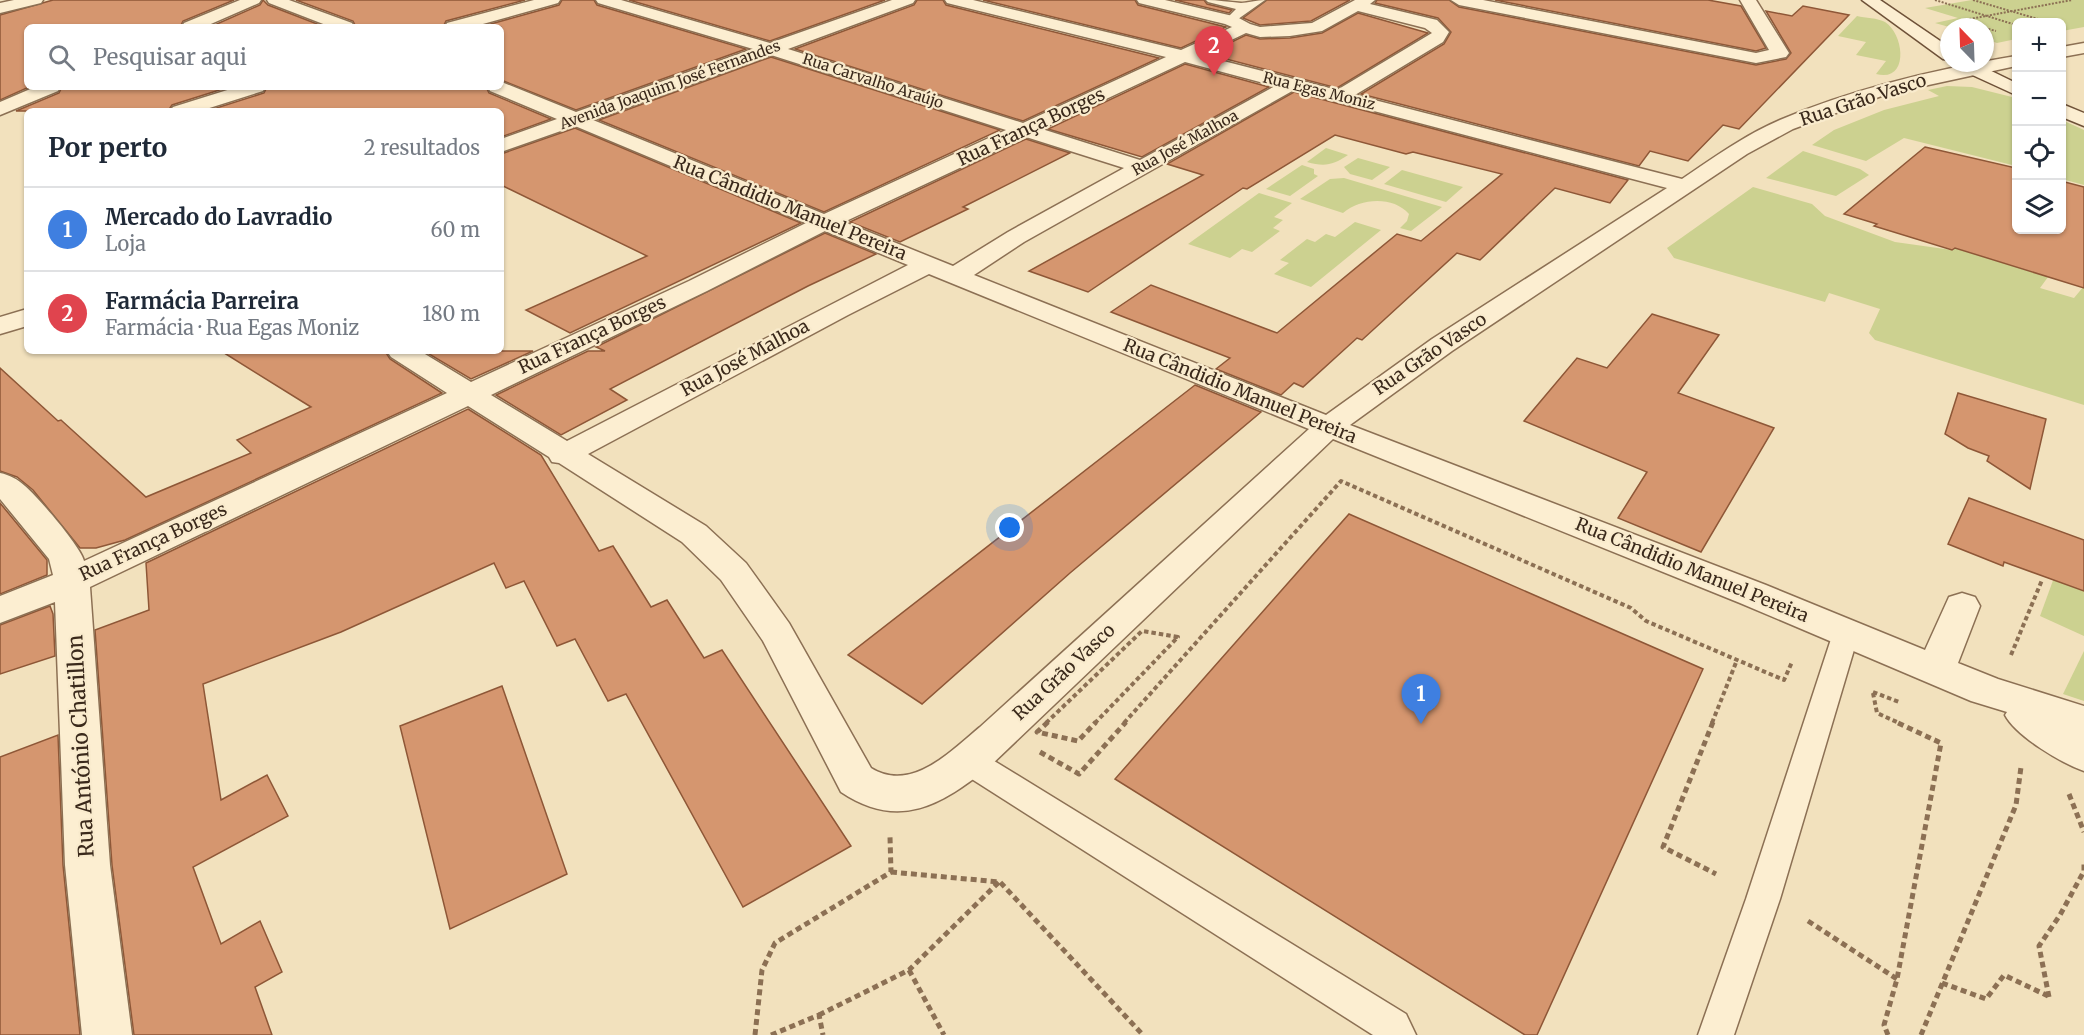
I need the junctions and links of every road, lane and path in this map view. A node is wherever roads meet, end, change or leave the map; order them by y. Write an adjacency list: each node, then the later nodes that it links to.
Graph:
1 (35, 0): 19 (street)
2 (253, 0): 24 (street)
3 (274, 0): 25 (street)
4 (552, 0): 26 (street)
5 (604, 0): 32 (street, Rua Carvalho Araújo)
6 (907, 0): 32 (street, Avenida Joaquim José Fernandes)
7 (953, 0): 35 (street, Rua Egas Moniz)
8 (1144, 0): 27 (street)
9 (1212, 0): 18 (lane)
10 (1259, 0): 18 (lane)
11 (1459, 0): 12 (street)
12 (1748, 0)
13 (1870, 0): 30 (street)
14 (1935, 0): 21 (path)
15 (1973, 0): 20 (path)
16 (2072, 0): 20 (path)
17 (1362, 3): 27 (street); 45 (street)
18 (1245, 7): 27 (lane)
19 (0, 8)
20 (2011, 11): 21 (path); 23 (path)
21 (1987, 16): 22 (path); 28 (path)
22 (1977, 18)
23 (2034, 18)
24 (197, 24)
25 (338, 24)
26 (464, 24)
27 (1238, 24): 35 (street, Rua França Borges)
28 (2012, 24)
29 (1940, 25): 30 (path)
30 (1911, 30): 33 (street)
31 (2084, 48): 34 (street)
32 (771, 49): 49 (street, Avenida Joaquim José Fernandes); 51 (street, Rua Carvalho Araújo)
33 (1940, 50)
34 (2066, 51)
35 (1183, 56): 40 (street, Rua Egas Moniz); 51 (street, Rua França Borges)
36 (2012, 61): 37 (street, Rua Grão Vasco)
37 (1994, 62)
38 (1940, 70): 54 (street, Rua Grão Vasco)
39 (1979, 72): 41 (street)
40 (1292, 84): 45 (street, Rua Egas Moniz); 53 (street, Rua José Malhoa)
41 (2012, 88)
42 (44, 90): 46 (street)
43 (246, 90): 47 (street)
44 (504, 90): 49 (street, Rua Cândidio Manuel Pereira)
45 (1340, 96): 54 (street, Rua Egas Moniz)
46 (10, 105)
47 (190, 108)
48 (2066, 112): 50 (street)
49 (576, 119): 52 (street, Avenida Joaquim José Fernandes); 55 (street, Rua Cândidio Manuel Pereira)
50 (2084, 120)
51 (1027, 130): 53 (street, Rua Carvalho Araújo); 55 (street, Rua França Borges)
52 (504, 145)
53 (1141, 167): 57 (street, Rua José Malhoa)
54 (1685, 186): 62 (street, Rua Grão Vasco)
55 (825, 222): 56 (street, Rua Cândidio Manuel Pereira); 61 (street, Rua França Borges)
56 (928, 265): 57 (street, Rua Cândidio Manuel Pereira); 63 (street, Rua José Malhoa)
57 (955, 276): 62 (street, Rua Cândidio Manuel Pereira)
58 (24, 317): 59 (street)
59 (0, 326)
60 (406, 354): 61 (street)
61 (467, 393): 63 (street); 66 (street, Rua França Borges)
62 (1329, 427): 69 (street, Rua Cândidio Manuel Pereira); 76 (street, Rua Grão Vasco)
63 (563, 455): 80 (street)
64 (0, 483): 66 (street, Rua António Chatillon)
65 (2042, 580): 73 (path)
66 (72, 581): 68 (street, Rua França Borges); 90 (street, Rua António Chatillon)
67 (1962, 606): 72 (street)
68 (0, 610)
69 (1846, 633): 72 (street, Rua Cândidio Manuel Pereira); 97 (lane)
70 (1737, 660): 71 (path); 76 (path); 83 (path)
71 (1792, 662)
72 (1936, 670): 73 (street, Rua Cândidio Manuel Pereira)
73 (1996, 677): 75 (street); 77 (street)
74 (1905, 704): 87 (path)
75 (2084, 722)
76 (1002, 730): 78 (street, Rua Grão Vasco)
77 (2084, 754)
78 (967, 760): 80 (street, Rua Grão Vasco); 96 (lane)
79 (2022, 760): 88 (path)
80 (889, 797): 82 (path)
81 (2084, 864): 88 (path)
82 (891, 872): 84 (path); 91 (path)
83 (1716, 874)
84 (1000, 882): 86 (path); 95 (path)
85 (1808, 921): 87 (path)
86 (909, 970): 89 (path); 94 (path)
87 (1897, 979): 98 (path)
88 (1942, 983): 99 (path)
89 (819, 1015): 92 (path); 93 (path)
90 (107, 1035)
91 (755, 1035)
92 (771, 1035)
93 (823, 1035)
94 (944, 1035)
95 (1143, 1035)
96 (1398, 1035)
97 (1716, 1035)
98 (1888, 1035)
99 (1921, 1035)

